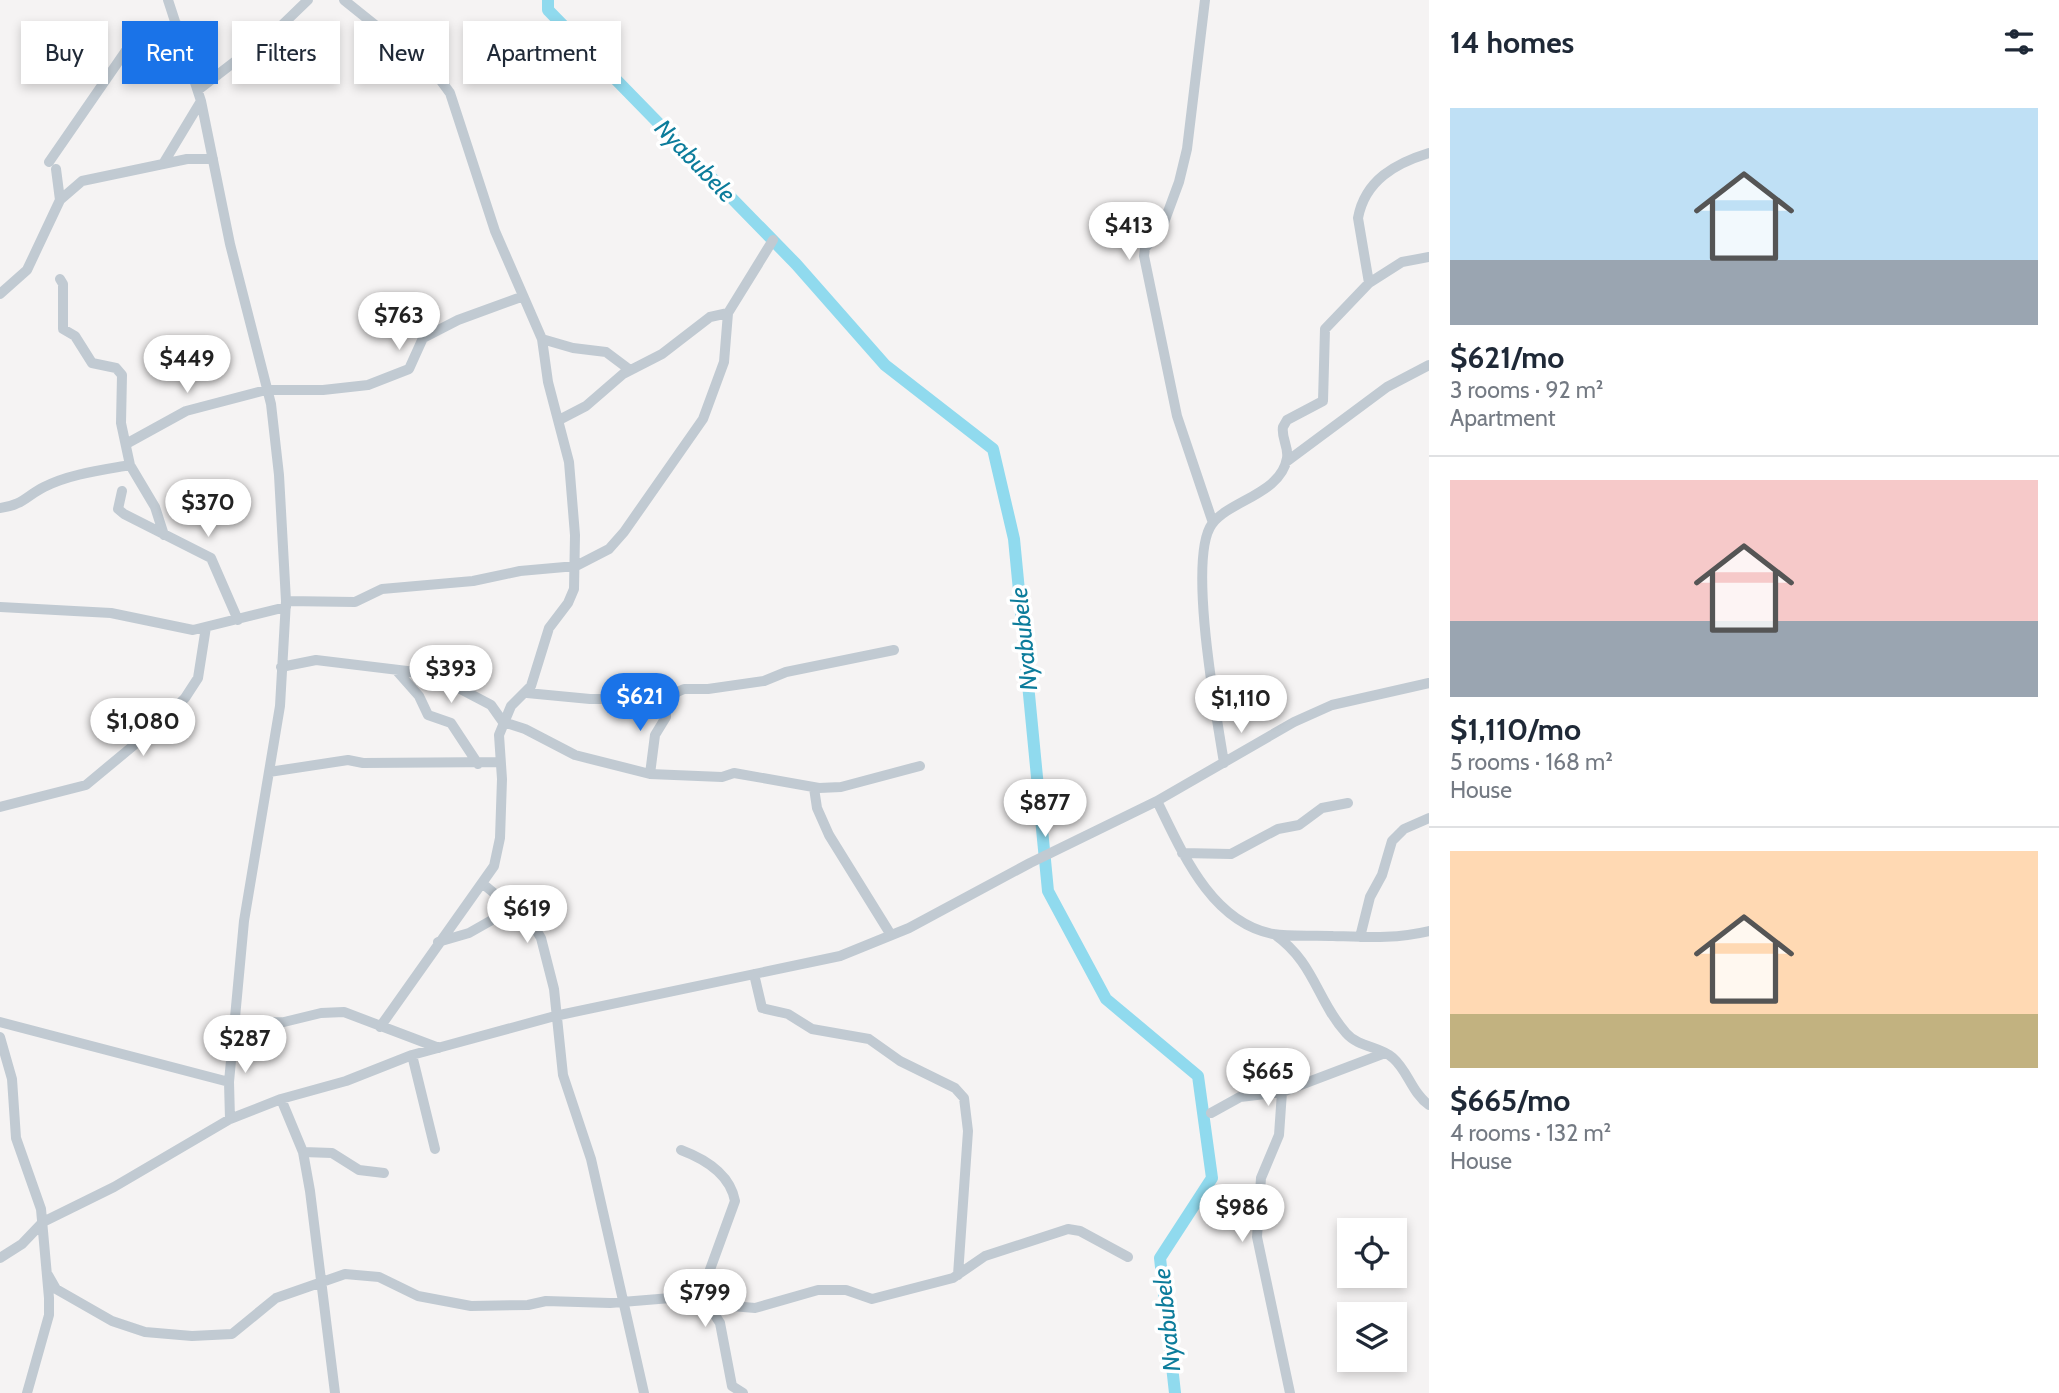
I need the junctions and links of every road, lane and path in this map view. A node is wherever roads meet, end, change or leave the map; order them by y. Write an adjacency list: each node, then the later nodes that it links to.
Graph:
1 (168, 0): 5 (street)
2 (309, 0): 8 (street)
3 (344, 0): 18 (street)
4 (1205, 0): 30 (street)
5 (176, 21)
6 (122, 57): 12 (street)
7 (196, 84): 8 (street)
8 (200, 96): 10 (street); 11 (street)
9 (1429, 153): 16 (street)
10 (212, 159): 11 (street); 23 (street)
11 (163, 164): 12 (street)
12 (60, 200): 17 (street)
13 (773, 240): 19 (street)
14 (1429, 257): 16 (street)
15 (60, 279): 25 (street)
16 (1369, 283): 26 (street)
17 (0, 294)
18 (521, 297): 20 (street); 23 (street)
19 (727, 313): 22 (street); 32 (street)
20 (542, 339): 22 (street); 24 (street)
21 (1429, 365): 26 (street)
22 (630, 370): 24 (street)
23 (266, 390): 25 (street); 33 (street)
24 (559, 420): 32 (street)
25 (126, 444): 27 (street)
26 (1286, 462): 30 (street)
27 (130, 465): 29 (street); 31 (street)
28 (122, 492): 31 (street)
29 (0, 508)
30 (1213, 523): 45 (street)
31 (164, 535): 35 (street)
32 (576, 566): 33 (street); 41 (street)
33 (286, 604): 35 (street); 38 (street)
34 (0, 607): 36 (street)
35 (238, 620): 36 (street)
36 (205, 628): 53 (street)
37 (894, 650): 42 (street)
38 (281, 667): 39 (street); 48 (street)
39 (396, 670): 43 (street); 46 (street)
40 (1429, 682): 45 (street)
41 (527, 693): 42 (street); 43 (street)
42 (666, 697): 49 (street)
43 (503, 722): 44 (street); 49 (street)
44 (500, 762): 46 (street); 56 (street)
45 (1224, 763): 51 (street)
46 (478, 765): 48 (street)
47 (920, 766): 50 (street)
48 (269, 772): 66 (street)
49 (650, 774): 50 (street)
50 (814, 788): 60 (street)
51 (1157, 801): 55 (street); 60 (street)
52 (1348, 803): 55 (street)
53 (0, 807)
54 (1429, 818): 61 (street)
55 (1182, 853): 59 (street)
56 (483, 884): 57 (street); 62 (street)
57 (513, 908): 62 (street); 64 (street)
58 (1429, 931): 61 (street)
59 (1273, 934): 61 (street); 70 (street)
60 (891, 935): 63 (street)
61 (1360, 937)
62 (437, 942): 67 (street)
63 (754, 974): 64 (street); 88 (street)
64 (555, 1016): 69 (street); 90 (street)
65 (0, 1022): 72 (street)
66 (235, 1023): 67 (street); 72 (street)
67 (380, 1027): 69 (street)
68 (0, 1037): 82 (street)
69 (439, 1048): 71 (street)
70 (1385, 1053): 73 (street); 75 (street)
71 (412, 1055): 74 (street); 78 (street)
72 (229, 1082): 77 (street)
73 (1282, 1092): 76 (street); 96 (street)
74 (281, 1099): 77 (street); 80 (street)
75 (1429, 1105)
76 (1211, 1113)
77 (230, 1119): 82 (street)
78 (435, 1149)
79 (681, 1150): 91 (street)
80 (303, 1152): 81 (street); 89 (street)
81 (384, 1173)
82 (43, 1223): 83 (street); 87 (street)
83 (22, 1244): 85 (street); 86 (street)
84 (1128, 1256): 88 (street)
85 (0, 1258)
86 (0, 1266)
87 (48, 1275): 89 (street); 92 (street)
88 (958, 1275): 91 (street)
89 (323, 1281): 90 (street); 93 (street)
90 (626, 1301): 91 (street); 94 (street)
91 (709, 1305): 95 (street)
92 (27, 1393)
93 (335, 1393)
94 (644, 1393)
95 (743, 1393)
96 (1290, 1393)

